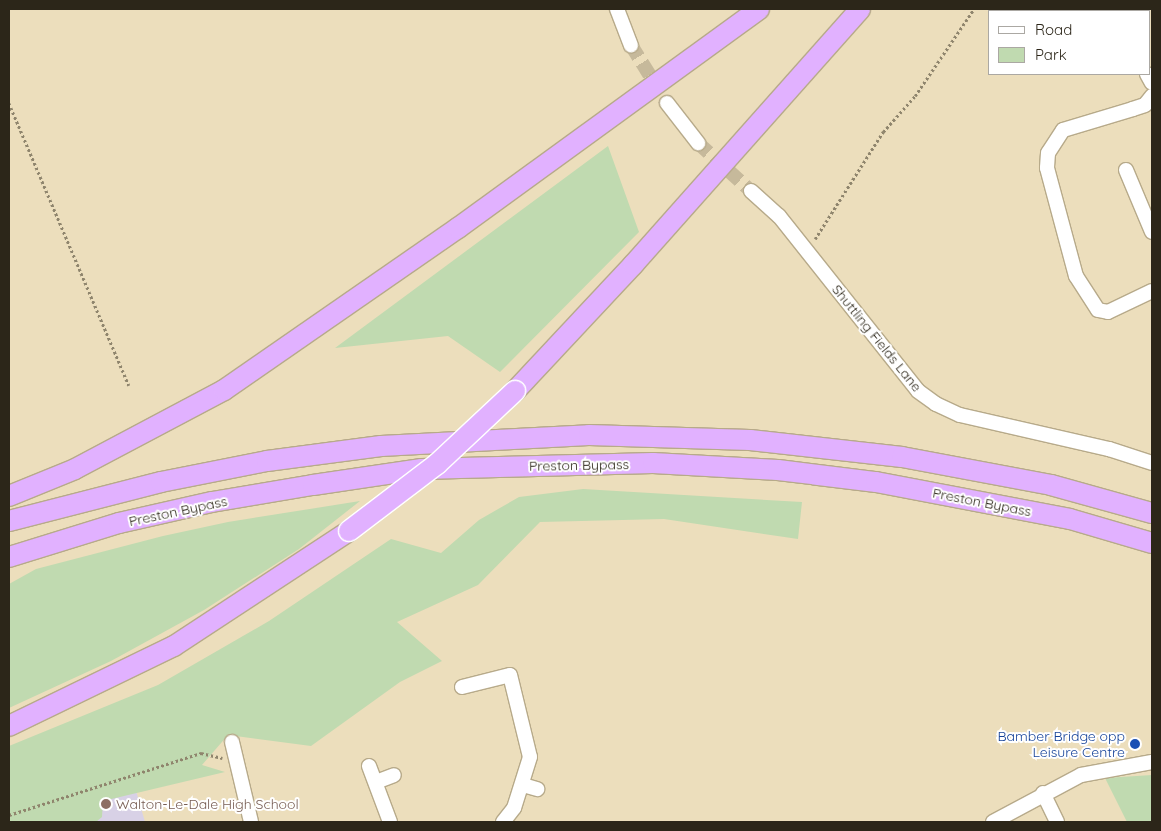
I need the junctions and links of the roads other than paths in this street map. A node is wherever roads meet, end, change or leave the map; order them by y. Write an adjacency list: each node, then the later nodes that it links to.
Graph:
1 (617, 9): 4 (street)
2 (759, 9): 13 (highway)
3 (860, 9): 19 (highway, bridge)
4 (631, 45)
5 (1152, 96): 11 (street)
6 (667, 103): 7 (street)
7 (698, 143)
8 (1126, 170): 10 (street)
9 (751, 191): 12 (street, Shuttling Fields Lane)
10 (1152, 232)
11 (1152, 291)
12 (1152, 463)
13 (9, 496)
14 (1152, 512): 15 (highway, Preston Bypass)
15 (9, 522)
16 (1152, 543): 17 (highway, Preston Bypass)
17 (9, 557)
18 (462, 687): 28 (street)
19 (9, 726)
20 (232, 742): 26 (street)
21 (1152, 762): 25 (street)
22 (369, 766): 24 (street)
23 (394, 775): 24 (street)
24 (376, 782): 27 (street)
25 (1043, 793): 29 (street); 30 (street)
26 (251, 822)
27 (390, 822)
28 (503, 822)
29 (994, 822)
30 (1057, 822)

